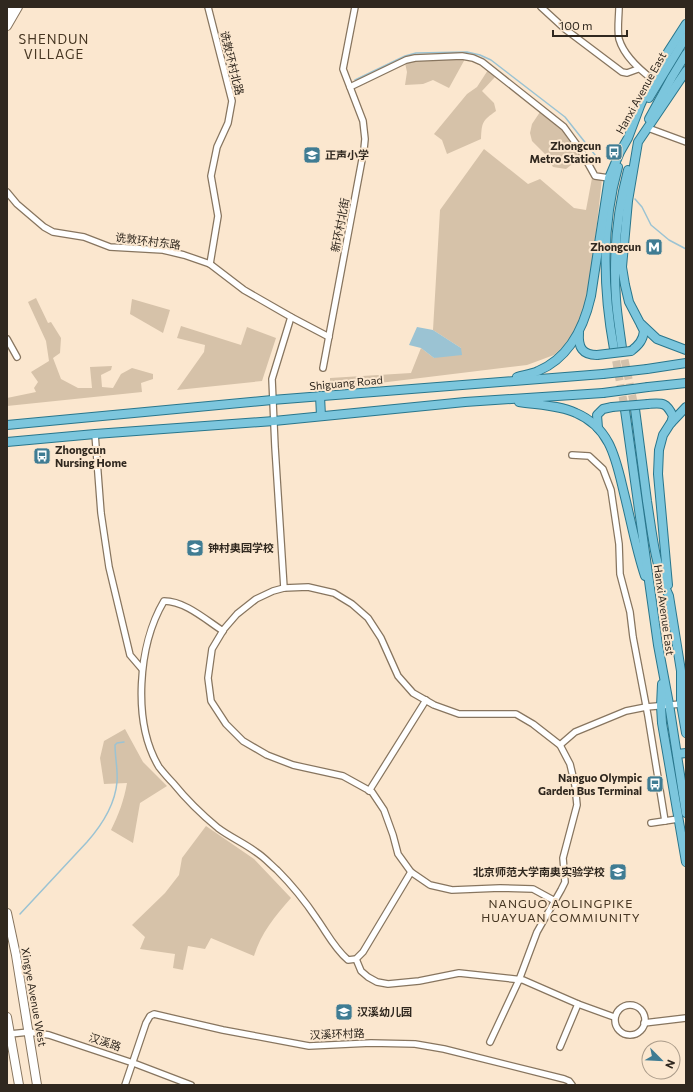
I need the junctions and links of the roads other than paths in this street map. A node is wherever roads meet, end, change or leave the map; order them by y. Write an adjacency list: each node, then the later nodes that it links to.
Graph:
1 (12, 7): 7 (street)
2 (18, 7): 9 (street)
3 (208, 7): 22 (street, 诜敦环村北路)
4 (355, 7): 15 (street, 新环村北街)
5 (541, 7): 12 (street)
6 (619, 7): 12 (street)
7 (7, 15)
8 (686, 24): 14 (main road)
9 (7, 26)
10 (685, 38): 17 (main road, Hanxi Avenue East)
11 (686, 54): 18 (main road, Hanxi Avenue East)
12 (638, 69): 14 (street)
13 (686, 71): 16 (main road)
14 (652, 79): 17 (main road)
15 (350, 86): 20 (street); 26 (street, 新环村北街)
16 (648, 128): 18 (main road); 19 (street)
17 (628, 138): 18 (main road, Hanxi Avenue East); 20 (main road)
18 (638, 142): 24 (main road)
19 (686, 142)
20 (609, 178): 25 (main road)
21 (7, 192): 22 (street, 诜敦环村东路)
22 (210, 264): 23 (street, 诜敦环村东路)
23 (291, 317): 26 (street, 诜敦环村东路); 35 (street)
24 (639, 322): 25 (main road, bridge); 28 (main road)
25 (579, 333): 32 (main road)
26 (329, 337): 31 (street, 新环村北街)
27 (7, 339): 29 (street)
28 (686, 350)
29 (17, 357)
30 (686, 363): 32 (main road, Shiguang Road, bridge)
31 (323, 368)
32 (495, 382): 34 (main road, Shiguang Road)
33 (686, 383): 36 (main road, bridge)
34 (320, 396): 35 (main road, Shiguang Road); 40 (main road)
35 (272, 400): 41 (street); 43 (main road, Shiguang Road)
36 (504, 400): 40 (main road); 44 (main road)
37 (686, 407): 42 (main road)
38 (635, 409): 50 (main road, Hanxi Avenue East)
39 (625, 410): 49 (main road, Hanxi Avenue East)
40 (321, 416): 41 (main road)
41 (274, 421): 45 (main road); 48 (street)
42 (670, 424): 44 (main road, bridge); 50 (main road)
43 (7, 425)
44 (598, 428): 49 (main road)
45 (94, 434): 46 (main road); 52 (street)
46 (7, 442)
47 (572, 455): 58 (street)
48 (284, 588): 51 (street); 55 (street)
49 (651, 594): 57 (main road, Hanxi Avenue East)
50 (669, 596): 53 (main road, Hanxi Avenue East)
51 (223, 631): 52 (street); 63 (street)
52 (142, 669): 72 (street)
53 (681, 671): 54 (main road); 56 (main road, Hanxi Avenue East)
54 (686, 687)
55 (426, 700): 60 (street); 63 (street)
56 (681, 704): 57 (street); 59 (main road, Hanxi Avenue East)
57 (665, 705): 58 (street); 62 (main road); 65 (main road)
58 (646, 707): 60 (street); 66 (street)
59 (686, 734)
60 (560, 745): 70 (street)
61 (686, 753): 62 (main road)
62 (677, 754): 64 (main road)
63 (370, 791): 69 (street)
64 (686, 814)
65 (678, 819): 66 (street); 68 (main road)
66 (665, 821): 67 (street)
67 (651, 823)
68 (686, 862)
69 (411, 872): 70 (street); 72 (street)
70 (555, 901): 73 (street)
71 (7, 913): 79 (street, Xingye Avenue West)
72 (356, 959): 73 (street)
73 (519, 980): 74 (street); 81 (street)
74 (578, 1004): 76 (street); 82 (street)
75 (7, 1017): 80 (street)
76 (614, 1017): 78 (street); 78 (street)
77 (686, 1018): 78 (street)
78 (644, 1023)
79 (29, 1032): 80 (street, 汉溪路); 83 (street, 汉溪路); 85 (street, Xingye Avenue West)
80 (10, 1034): 84 (street)
81 (490, 1042)
82 (560, 1047)
83 (133, 1062): 86 (street, 汉溪环村路); 87 (street, 汉溪路); 88 (street, 汉溪环村路)
84 (19, 1085)
85 (38, 1085)
86 (125, 1085)
87 (191, 1085)
88 (572, 1085)

